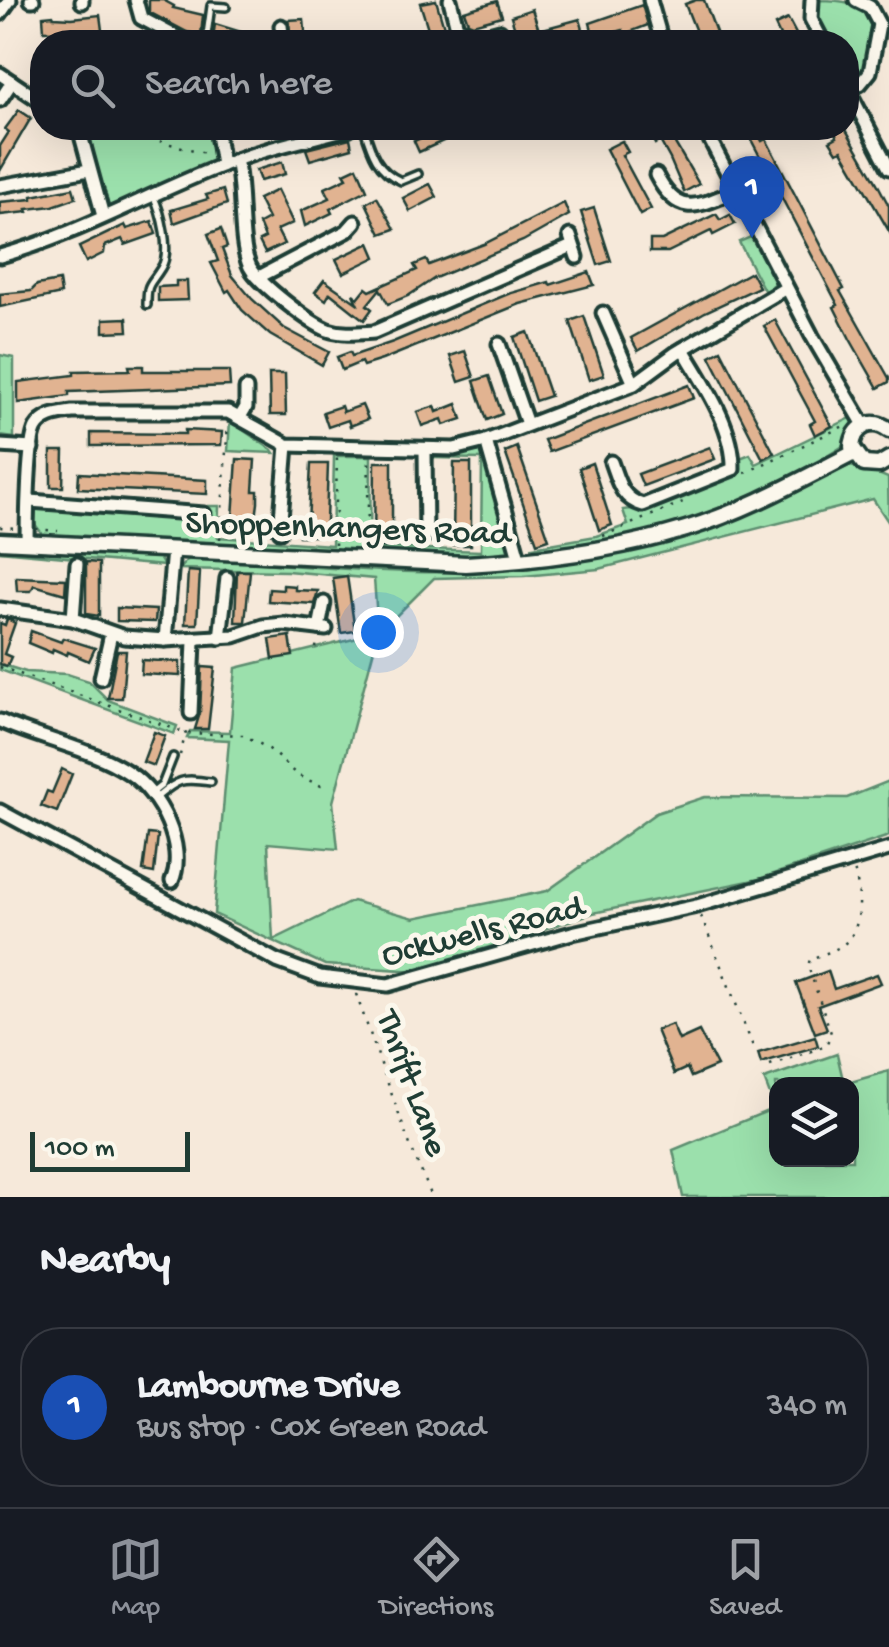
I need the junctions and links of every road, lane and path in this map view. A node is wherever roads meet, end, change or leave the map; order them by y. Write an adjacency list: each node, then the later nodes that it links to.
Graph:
1 (10, 0): 8 (street)
2 (136, 0): 10 (street)
3 (450, 0): 13 (street)
4 (650, 0): 14 (street)
5 (812, 0): 15 (street)
6 (856, 0): 18 (street)
7 (226, 7): 11 (lane)
8 (0, 14)
9 (281, 26): 12 (street)
10 (164, 30)
11 (208, 30)
12 (282, 30)
13 (462, 30)
14 (659, 30)
15 (816, 30)
16 (0, 74): 17 (street)
17 (12, 82): 19 (street); 20 (street)
18 (859, 84)
19 (30, 94)
20 (0, 100)
21 (859, 110): 30 (street)
22 (82, 140): 31 (street)
23 (155, 140): 29 (path)
24 (218, 140): 29 (street)
25 (307, 140): 28 (street)
26 (368, 140): 32 (lane)
27 (710, 140): 35 (street)
28 (236, 160): 29 (street); 41 (street)
29 (222, 165): 36 (street)
30 (889, 168)
31 (89, 170): 34 (street); 37 (street)
32 (418, 174)
33 (656, 175): 35 (street)
34 (0, 186)
35 (735, 192): 42 (street)
36 (152, 195): 37 (street); 43 (lane)
37 (103, 216): 40 (street)
38 (355, 222): 41 (street)
39 (573, 246): 41 (street)
40 (0, 256)
41 (259, 277)
42 (786, 288): 46 (street); 50 (street)
43 (146, 305)
44 (603, 313): 47 (street)
45 (499, 344): 51 (street)
46 (683, 348): 47 (street); 61 (street)
47 (634, 384): 51 (street)
48 (246, 388): 49 (street)
49 (234, 414): 55 (street); 56 (street); 73 (path)
50 (863, 422): 52 (street); 60 (street); 63 (path)
51 (527, 424): 53 (street)
52 (889, 430)
53 (486, 441): 59 (street); 78 (street)
54 (0, 446): 56 (street)
55 (287, 446): 57 (street); 68 (street)
56 (32, 448): 64 (street)
57 (338, 448): 58 (street); 75 (path)
58 (369, 449): 59 (street); 77 (path)
59 (425, 450): 71 (street)
60 (854, 453): 62 (street); 78 (street, Shoppenhangers Road)
61 (611, 462)
62 (888, 463)
63 (738, 476)
64 (30, 501): 66 (street); 70 (street)
65 (686, 501): 72 (path)
66 (195, 516)
67 (0, 527): 70 (path)
68 (280, 530)
69 (66, 531): 70 (path)
70 (28, 536): 74 (street, Shoppenhangers Road); 76 (street, Shoppenhangers Road)
71 (426, 536)
72 (595, 539)
73 (220, 540)
74 (0, 541)
75 (335, 547)
76 (174, 550): 78 (street, Shoppenhangers Road); 86 (street)
77 (367, 550)
78 (520, 561)
79 (77, 564): 83 (street)
80 (228, 578): 85 (street)
81 (324, 603): 85 (street)
82 (0, 608): 83 (street)
83 (73, 619): 84 (street)
84 (111, 634): 86 (street); 89 (street)
85 (220, 638): 87 (street)
86 (165, 640): 87 (street)
87 (194, 641): 90 (street)
88 (0, 667): 92 (path)
89 (101, 678)
90 (191, 712): 92 (path)
91 (0, 721): 97 (street)
92 (186, 733): 94 (path); 96 (path)
93 (174, 757): 97 (lane)
94 (176, 782): 95 (lane); 97 (lane)
95 (211, 782)
96 (328, 790)
97 (152, 798): 101 (street)
98 (0, 811): 103 (street, Ockwells Road)
99 (889, 849): 100 (street, Ockwells Road)
100 (850, 859): 102 (street, Ockwells Road); 105 (path)
101 (179, 875)
102 (696, 906): 103 (street, Ockwells Road); 104 (path)
103 (352, 983): 106 (path, Thrift Lane)
104 (754, 1049)
105 (770, 1065)
106 (432, 1197)

